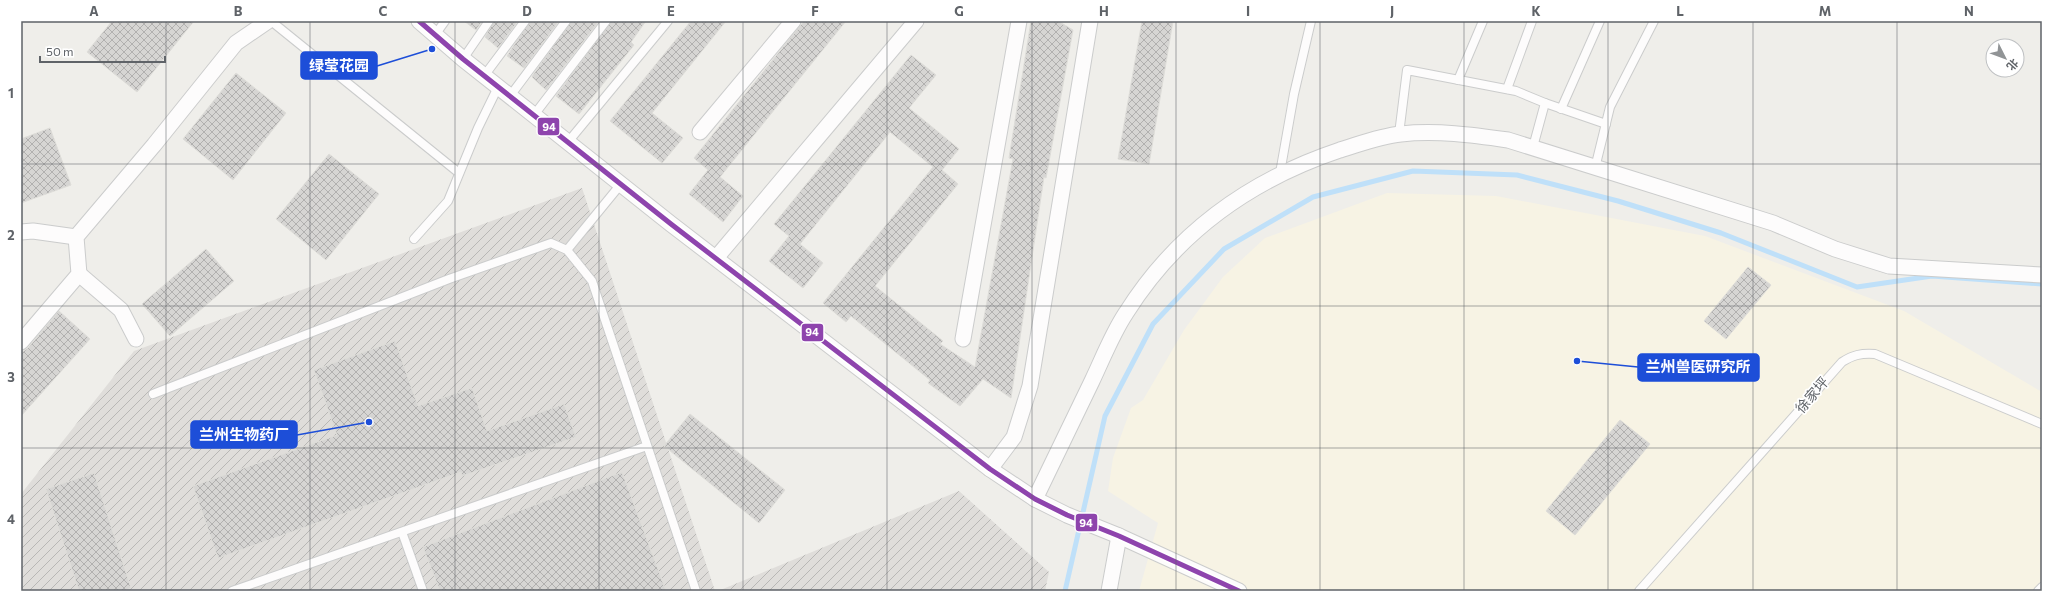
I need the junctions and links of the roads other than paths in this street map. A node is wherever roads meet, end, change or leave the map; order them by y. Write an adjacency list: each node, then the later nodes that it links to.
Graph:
1 (268, 21): 39 (street)
2 (271, 21): 35 (lane)
3 (419, 21): 19 (street)
4 (445, 21): 19 (lane)
5 (489, 21): 20 (lane)
6 (525, 21): 21 (lane)
7 (566, 21): 25 (lane)
8 (606, 21): 28 (lane)
9 (668, 21): 32 (lane)
10 (793, 21): 30 (street)
11 (916, 21): 42 (street)
12 (1019, 21): 46 (street)
13 (1311, 21): 36 (lane)
14 (1482, 21): 22 (lane)
15 (1532, 21): 24 (lane)
16 (1600, 21): 27 (lane)
17 (1654, 21): 29 (lane)
18 (1089, 22): 51 (street)
19 (435, 35): 20 (street)
20 (462, 59): 21 (street)
21 (484, 76): 23 (street)
22 (1458, 80): 24 (lane); 31 (lane)
23 (498, 87): 25 (street); 35 (lane)
24 (1507, 89): 26 (lane)
25 (510, 96): 28 (street)
26 (1545, 103): 27 (lane); 33 (lane)
27 (1561, 109): 29 (lane)
28 (534, 115): 32 (street)
29 (1606, 124): 34 (lane)
30 (700, 132)
31 (1399, 134): 33 (street); 36 (street)
32 (568, 142): 37 (street)
33 (1533, 147): 34 (street)
34 (1595, 168): 44 (street)
35 (459, 173): 40 (lane)
36 (1280, 173): 52 (street)
37 (621, 184): 41 (lane); 42 (street)
38 (21, 232): 39 (street)
39 (76, 237): 43 (street)
40 (414, 239)
41 (568, 250): 48 (lane); 50 (lane)
42 (716, 258): 51 (street)
43 (79, 274): 45 (street); 47 (street)
44 (2042, 275)
45 (136, 339)
46 (963, 339)
47 (21, 342)
48 (153, 394)
49 (2042, 424): 61 (lane, 徐家坪)
50 (647, 446): 53 (lane); 58 (lane)
51 (990, 469): 52 (street)
52 (1035, 499): 54 (street)
53 (402, 532): 56 (lane); 57 (lane)
54 (1119, 536): 59 (street); 60 (street)
55 (2042, 587): 62 (lane)
56 (232, 591)
57 (423, 591)
58 (696, 591)
59 (1109, 591)
60 (1239, 591)
61 (1639, 591)
62 (2038, 591)

